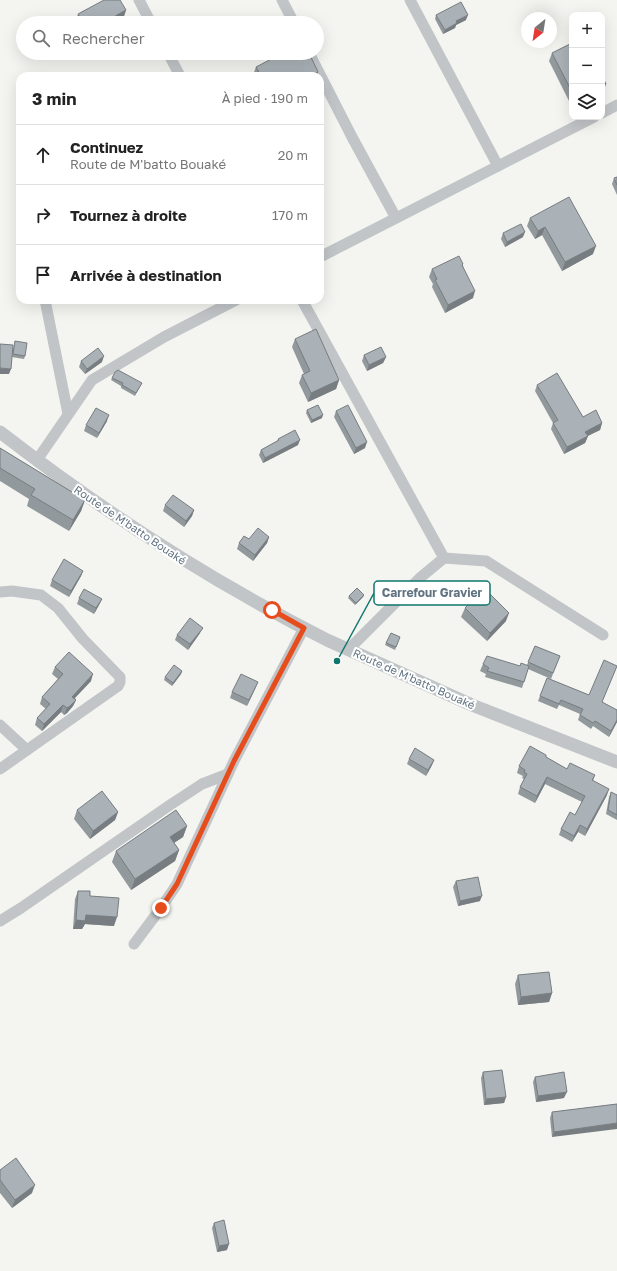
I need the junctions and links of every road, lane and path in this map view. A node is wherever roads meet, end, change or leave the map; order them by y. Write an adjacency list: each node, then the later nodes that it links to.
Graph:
1 (139, 0): 4 (street)
2 (282, 0): 5 (street)
3 (410, 0): 14 (street)
4 (147, 16)
5 (290, 16)
6 (172, 60): 8 (street)
7 (313, 60): 9 (street)
8 (178, 72)
9 (319, 72)
10 (324, 82): 15 (street)
11 (617, 105): 12 (street)
12 (605, 111)
13 (588, 120): 14 (street)
14 (498, 166): 15 (street)
15 (396, 218): 16 (street)
16 (324, 255)
17 (46, 304): 20 (street)
18 (228, 304): 20 (street)
19 (304, 304): 23 (street)
20 (68, 414): 22 (street)
21 (0, 432): 22 (street, Route de M'batto Bouaké)
22 (37, 460): 25 (street, Route de M'batto Bouaké)
23 (444, 558): 26 (street); 27 (street)
24 (0, 592): 29 (street)
25 (304, 628): 27 (street, Route de M'batto Bouaké); 32 (street)
26 (604, 635)
27 (349, 649): 30 (street, Route de M'batto Bouaké)
28 (0, 725): 29 (street)
29 (27, 750): 31 (street)
30 (617, 762)
31 (0, 769)
32 (228, 774): 33 (street); 34 (street)
33 (0, 921)
34 (134, 944)

